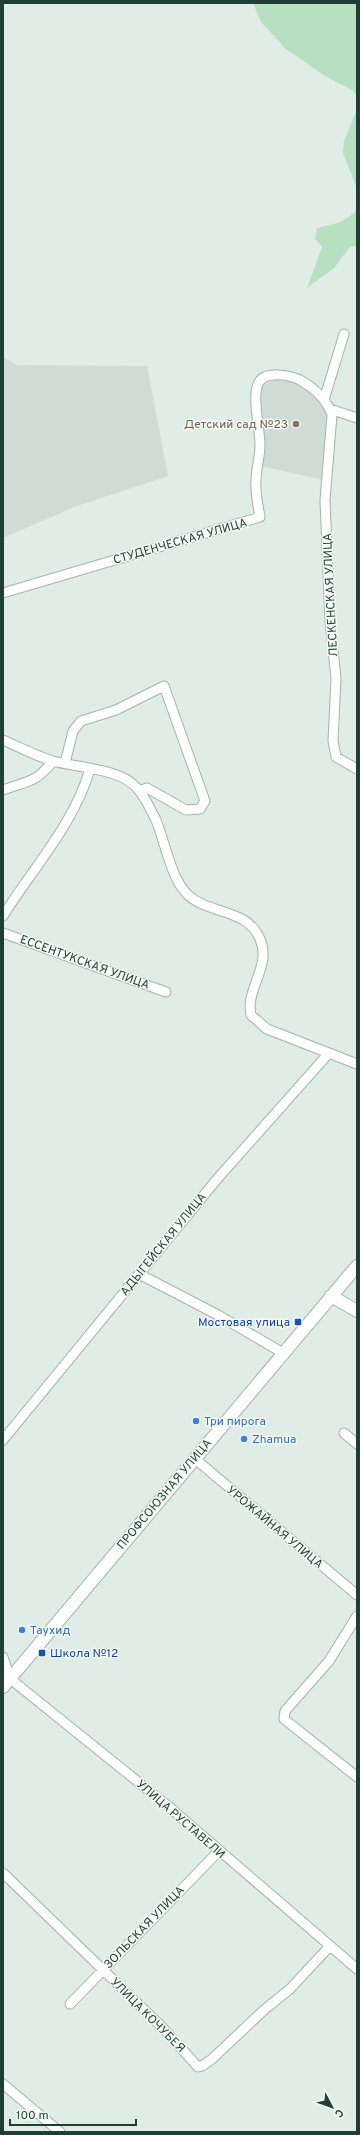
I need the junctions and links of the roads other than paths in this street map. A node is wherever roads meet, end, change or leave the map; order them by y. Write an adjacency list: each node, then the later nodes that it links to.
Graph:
1 (344, 334): 2 (street)
2 (324, 400): 3 (street, СТУДЕНЧЕСКАЯ УЛИЦА); 5 (street, СТУДЕНЧЕСКАЯ УЛИЦА)
3 (330, 409): 4 (street); 10 (street, ЛЕСКЕНСКАЯ УЛИЦА)
4 (357, 418)
5 (3, 593)
6 (3, 740): 7 (street)
7 (53, 761): 8 (street); 11 (street)
8 (65, 763): 9 (street); 12 (street)
9 (90, 769): 12 (street); 13 (street)
10 (357, 769)
11 (3, 790)
12 (139, 791): 16 (street)
13 (3, 916)
14 (3, 933): 15 (street, ЕССЕНТУКСКАЯ УЛИЦА)
15 (166, 992)
16 (329, 1053): 17 (street); 19 (street, АДЫГЕЙСКАЯ УЛИЦА)
17 (357, 1064)
18 (357, 1266): 20 (street, ПРОФСОЮЗНАЯ УЛИЦА)
19 (139, 1274): 22 (street); 24 (street, АДЫГЕЙСКАЯ УЛИЦА)
20 (331, 1296): 21 (street); 22 (street, ПРОФСОЮЗНАЯ УЛИЦА)
21 (357, 1311)
22 (283, 1353): 26 (street, ПРОФСОЮЗНАЯ УЛИЦА)
23 (344, 1433): 25 (street)
24 (3, 1440)
25 (357, 1444)
26 (194, 1458): 27 (street, УРОЖАЙНАЯ УЛИЦА); 30 (street, ПРОФСОЮЗНАЯ УЛИЦА)
27 (357, 1595)
28 (357, 1616): 31 (street)
29 (3, 1657): 30 (street)
30 (5, 1679): 32 (street, УЛИЦА РУСТАВЕЛИ)
31 (357, 1777)
32 (219, 1851): 34 (street, УЛИЦА РУСТАВЕЛИ); 36 (street, ЗОЛЬСКАЯ УЛИЦА)
33 (3, 1873): 36 (street, УЛИЦА КОЧУБЕЯ)
34 (329, 1946): 35 (street, УЛИЦА РУСТАВЕЛИ); 36 (street, УЛИЦА КОЧУБЕЯ)
35 (357, 1969)
36 (102, 1970): 37 (street, ЗОЛЬСКАЯ УЛИЦА)
37 (70, 2004)
38 (3, 2084): 39 (street)
39 (60, 2132)

